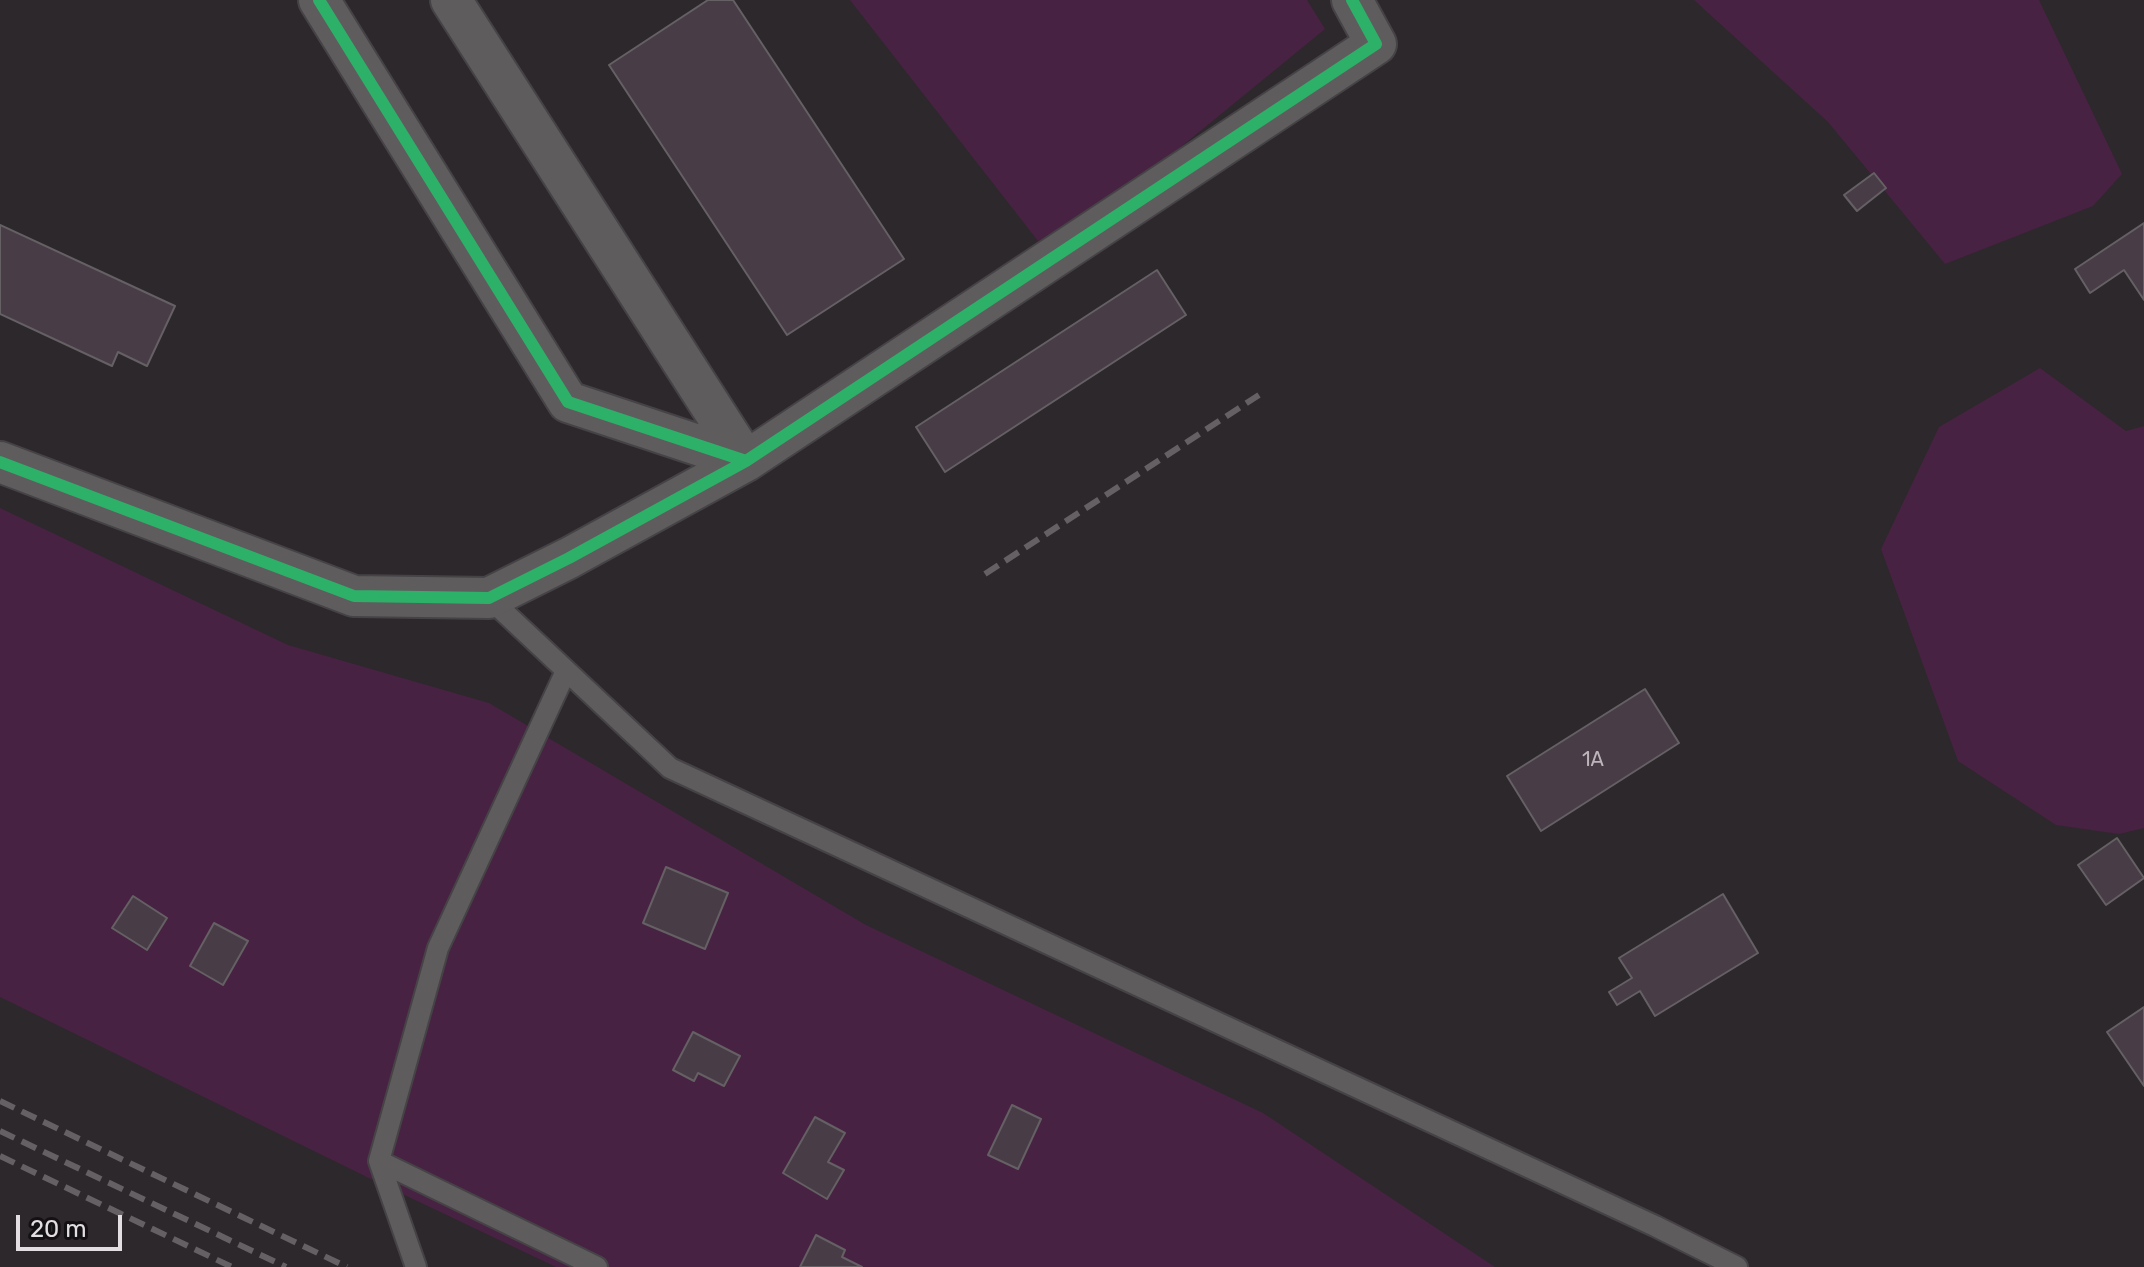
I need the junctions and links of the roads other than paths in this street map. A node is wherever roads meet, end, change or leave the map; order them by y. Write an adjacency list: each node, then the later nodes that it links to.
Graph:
1 (319, 0): 4 (street)
2 (451, 0): 4 (street)
3 (1352, 0): 4 (street)
4 (746, 461): 6 (street)
5 (0, 462): 6 (street)
6 (489, 598): 7 (lane)
7 (566, 671): 8 (lane); 11 (lane)
8 (379, 1161): 9 (lane); 10 (lane)
9 (416, 1267)
10 (597, 1267)
11 (1737, 1267)

